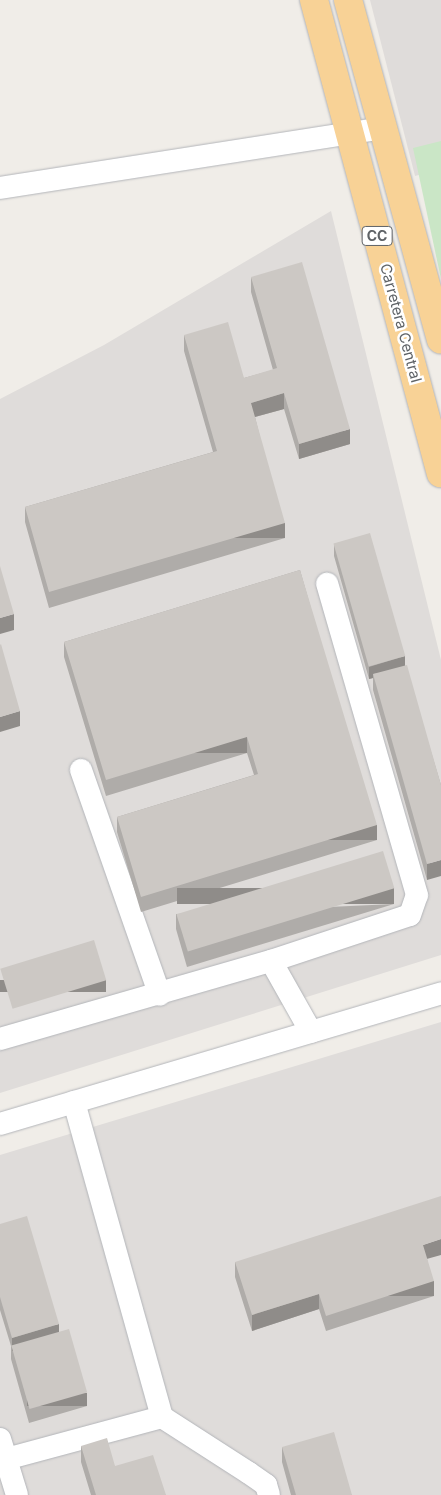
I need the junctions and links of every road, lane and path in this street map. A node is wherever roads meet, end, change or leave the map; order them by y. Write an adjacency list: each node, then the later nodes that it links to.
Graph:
1 (314, 0): 4 (highway, Carretera Central / CC)
2 (348, 0): 3 (highway, CC)
3 (384, 128): 4 (street); 6 (highway, CC)
4 (350, 135): 5 (street); 7 (highway, Carretera Central / CC)
5 (0, 188)
6 (441, 340)
7 (434, 422): 8 (highway, Carretera Central / CC)
8 (441, 473)
9 (327, 584): 11 (street)
10 (81, 770): 13 (street)
11 (271, 961): 13 (street); 14 (street)
12 (441, 993): 14 (street)
13 (160, 995): 15 (street)
14 (311, 1032): 16 (street)
15 (0, 1039)
16 (74, 1102): 17 (street); 18 (street)
17 (0, 1124)
18 (162, 1417): 19 (street); 21 (street)
19 (3, 1449): 20 (street)
20 (17, 1495)
21 (269, 1495)

